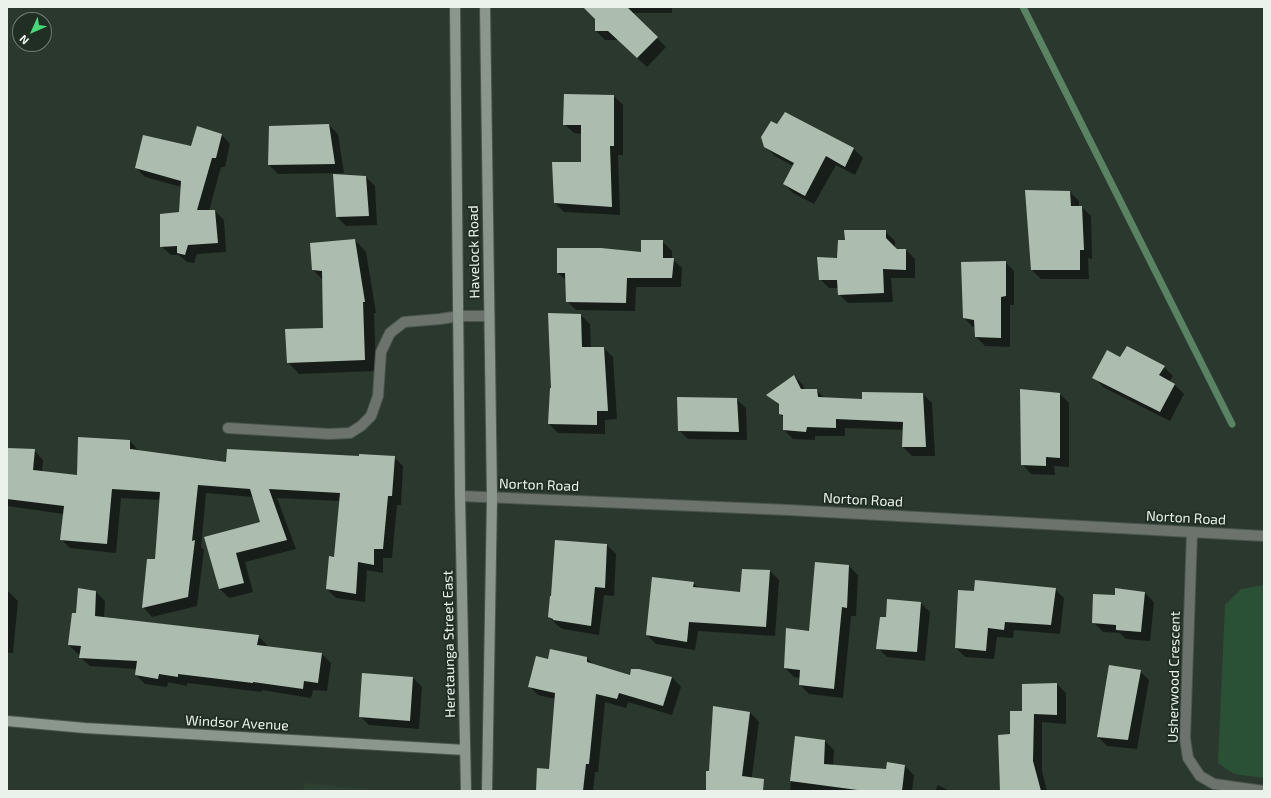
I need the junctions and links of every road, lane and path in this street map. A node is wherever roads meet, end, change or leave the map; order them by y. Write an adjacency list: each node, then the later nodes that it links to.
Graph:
1 (455, 7): 3 (main road, Havelock Road)
2 (485, 7): 4 (main road, Havelock Road)
3 (459, 316): 4 (street); 5 (street); 6 (main road, Havelock Road)
4 (489, 316): 7 (main road, Havelock Road)
5 (228, 428)
6 (460, 496): 7 (street, Norton Road); 11 (main road, Heretaunga Street East)
7 (492, 497): 8 (street, Norton Road); 13 (main road)
8 (1192, 532): 9 (street, Norton Road); 14 (street, Usherwood Crescent)
9 (1264, 536)
10 (7, 721): 11 (main road, Windsor Avenue)
11 (465, 750): 12 (main road, Heretaunga Street East)
12 (466, 791)
13 (487, 791)
14 (1264, 791)

